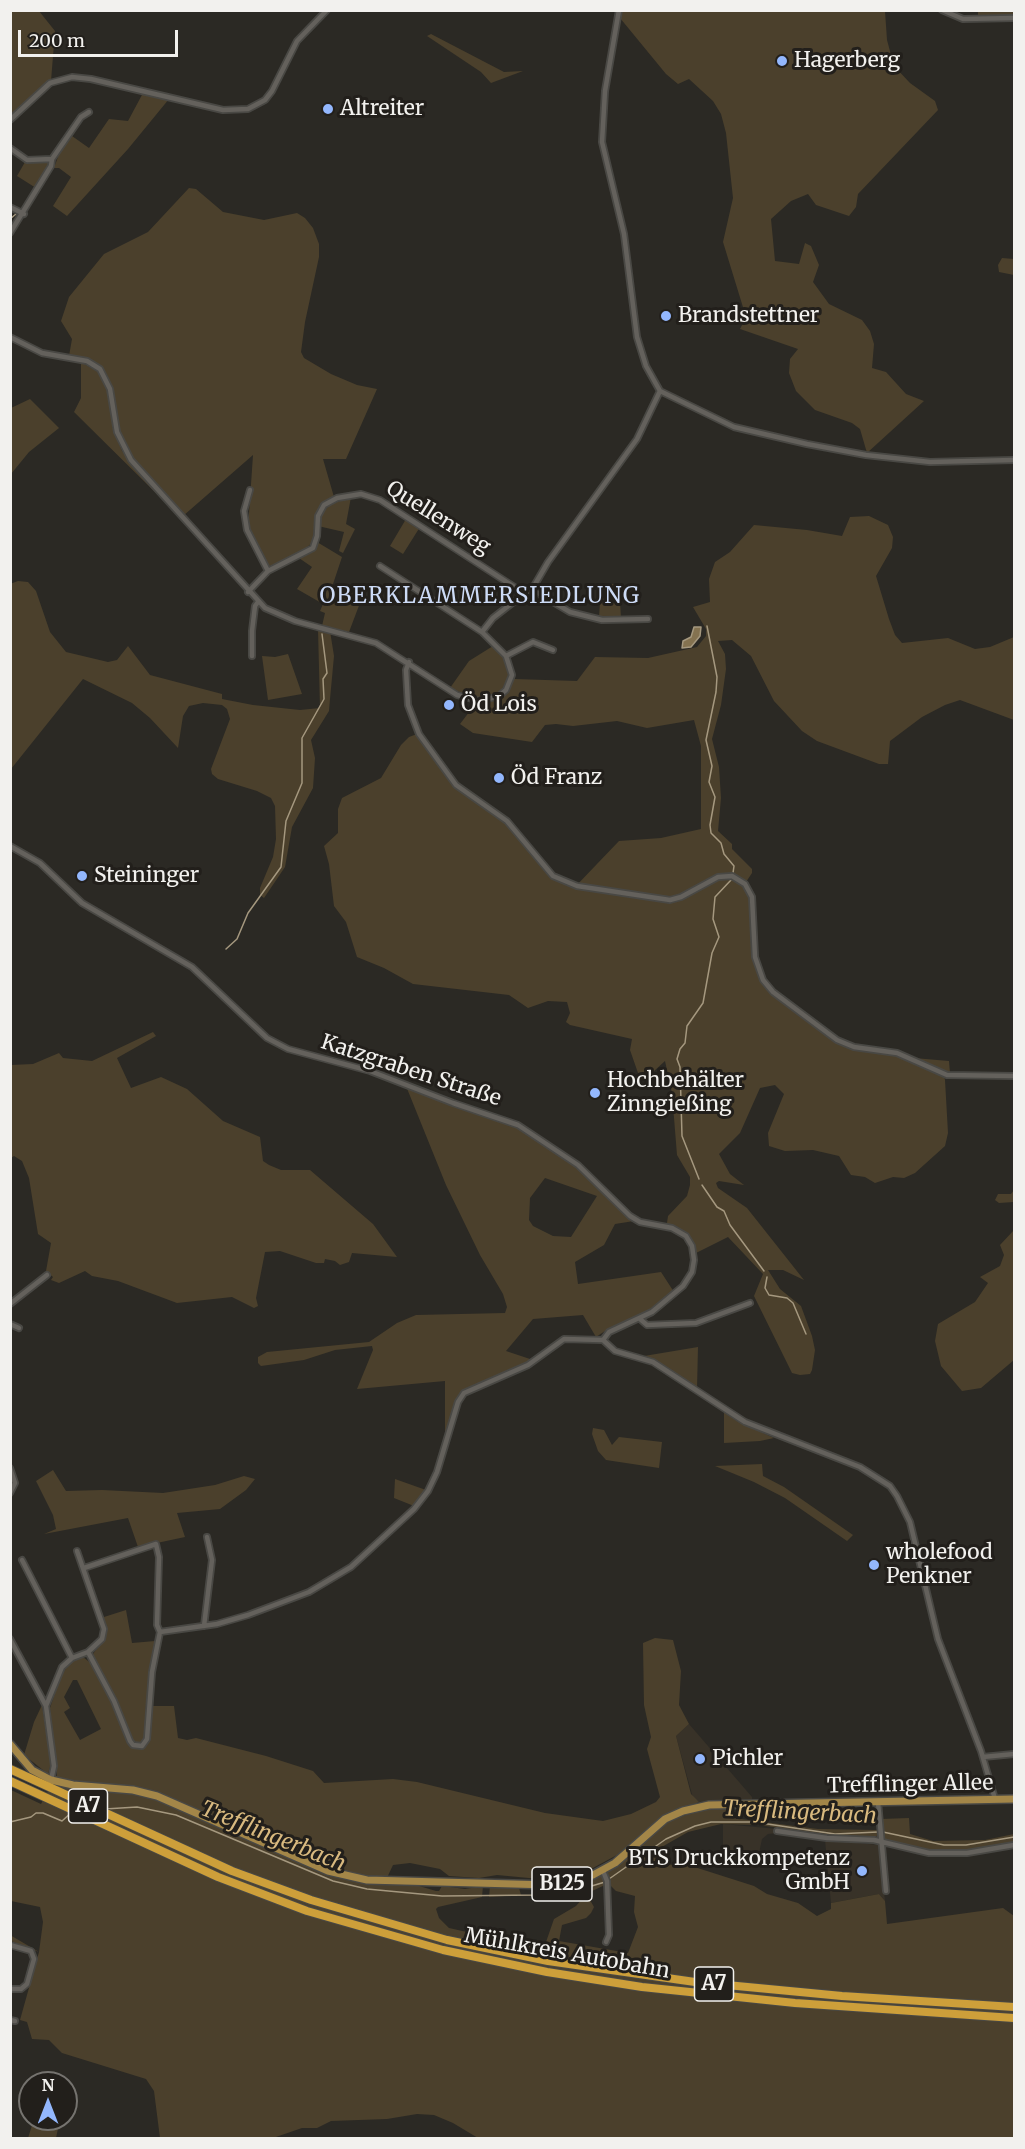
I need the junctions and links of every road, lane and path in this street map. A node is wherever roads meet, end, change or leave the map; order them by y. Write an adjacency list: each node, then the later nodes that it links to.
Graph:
1 (327, 10): 6 (street)
2 (619, 10): 13 (street)
3 (942, 10): 4 (street)
4 (1014, 18)
5 (89, 112): 8 (street)
6 (10, 120)
7 (10, 148): 8 (street)
8 (52, 159): 10 (street)
9 (10, 207): 10 (street)
10 (24, 214): 11 (street)
11 (10, 233)
12 (10, 337): 19 (street)
13 (660, 391): 14 (street); 18 (street)
14 (1014, 460)
15 (250, 490): 17 (street)
16 (380, 567): 22 (street)
17 (268, 571): 18 (street, Quellenweg); 19 (street, Quellenweg)
18 (529, 591): 21 (street, Quellenweg); 22 (street)
19 (248, 592): 20 (street)
20 (258, 602): 24 (street); 26 (street)
21 (648, 619)
22 (482, 632): 25 (street)
23 (553, 650): 25 (street)
24 (252, 656)
25 (506, 656): 26 (street)
26 (409, 662): 28 (street)
27 (10, 846): 32 (street, Katzgraben Straße)
28 (1014, 1076)
29 (47, 1275): 31 (street)
30 (750, 1303): 32 (street)
31 (10, 1304)
32 (640, 1319): 35 (street, Katzgraben Straße)
33 (10, 1324): 34 (street)
34 (19, 1328)
35 (603, 1340): 42 (street); 50 (street)
36 (10, 1468): 37 (street)
37 (10, 1493)
38 (207, 1538): 42 (street)
39 (77, 1551): 41 (street)
40 (22, 1560): 46 (street)
41 (84, 1568): 43 (street); 45 (street)
42 (204, 1626): 43 (street)
43 (160, 1632): 45 (street)
44 (10, 1639): 47 (street)
45 (88, 1652): 46 (street)
46 (72, 1658): 47 (street)
47 (46, 1706): 52 (street)
48 (10, 1744): 52 (main road, B125)
49 (1014, 1754): 50 (street)
50 (983, 1757): 54 (street)
51 (10, 1769): 65 (highway, Mühlkreis Autobahn / A7)
52 (51, 1780): 60 (main road, B125)
53 (10, 1781): 66 (highway, Mühlkreis Autobahn / A7)
54 (995, 1798): 55 (main road, Trefflinger Allee / B125); 56 (main road, Trefflinger Allee / B125)
55 (1014, 1799)
56 (878, 1802): 58 (street); 60 (main road, Trefflinger Allee / B125)
57 (777, 1831): 58 (street)
58 (881, 1840): 59 (street); 61 (street)
59 (1014, 1845)
60 (604, 1873): 62 (street)
61 (886, 1891)
62 (606, 1942)
63 (10, 1944): 64 (street)
64 (10, 1989)
65 (1014, 2007)
66 (1014, 2018)

